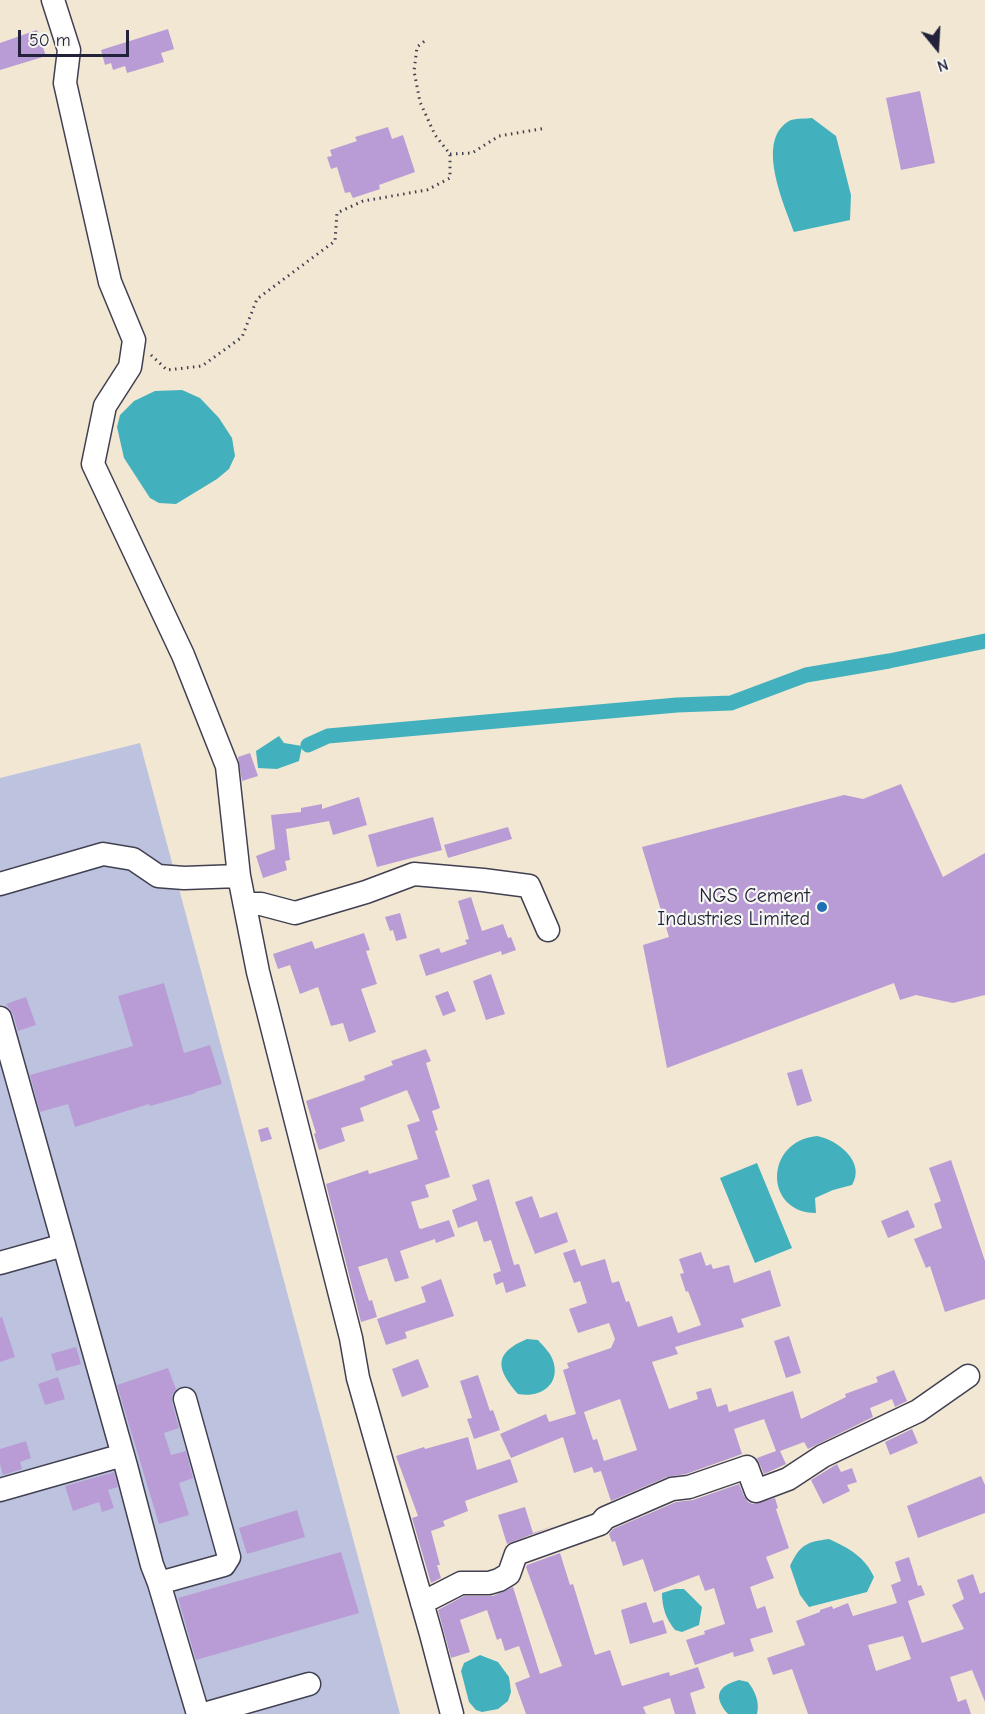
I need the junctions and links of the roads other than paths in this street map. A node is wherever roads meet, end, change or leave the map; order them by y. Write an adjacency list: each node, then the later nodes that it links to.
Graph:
1 (53, 0): 2 (street)
2 (239, 876): 3 (street); 4 (street)
3 (0, 884)
4 (245, 904): 5 (street); 14 (street)
5 (548, 930)
6 (0, 1018): 7 (street)
7 (64, 1245): 8 (street); 11 (street)
8 (0, 1263)
9 (968, 1376): 14 (street)
10 (185, 1399): 13 (street)
11 (123, 1455): 12 (street); 13 (street)
12 (0, 1490)
13 (159, 1583): 16 (street)
14 (422, 1603): 18 (street)
15 (309, 1684): 17 (street)
16 (198, 1714)
17 (204, 1714)
18 (452, 1714)

